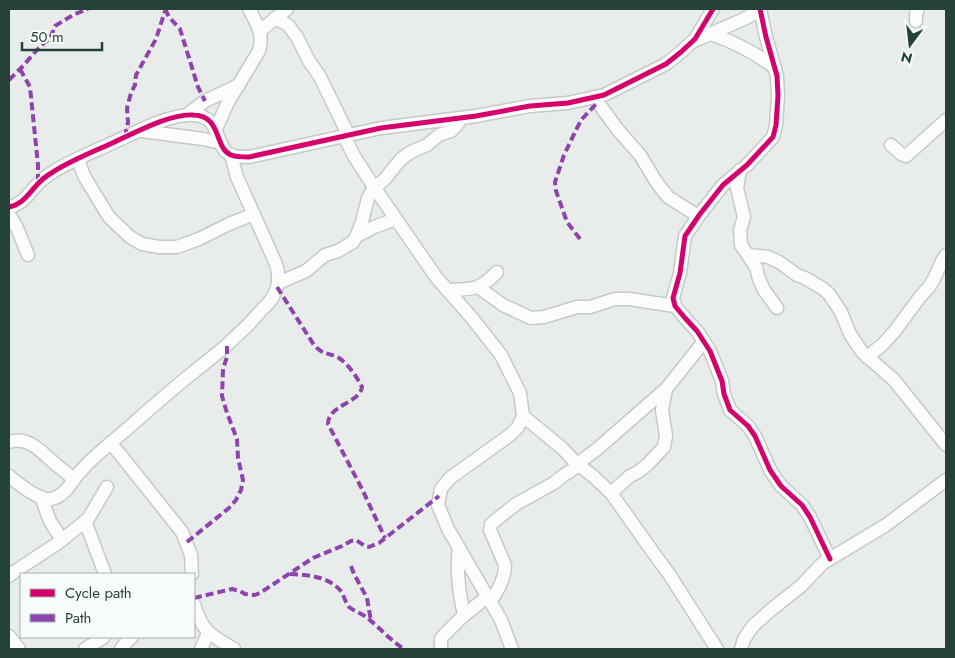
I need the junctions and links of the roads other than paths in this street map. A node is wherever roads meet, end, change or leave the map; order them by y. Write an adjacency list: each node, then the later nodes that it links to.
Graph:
1 (249, 9): 6 (street)
2 (287, 9): 5 (street)
3 (713, 9): 8 (street)
4 (760, 9): 7 (street); 9 (street)
5 (275, 18): 6 (street); 17 (street)
6 (260, 31): 10 (street)
7 (712, 34): 8 (street); 9 (street)
8 (692, 42): 11 (street)
9 (775, 68): 22 (street)
10 (239, 85): 12 (street); 15 (street)
11 (594, 97): 13 (street); 27 (street)
12 (187, 115): 15 (street); 16 (street)
13 (461, 118): 17 (street); 23 (street)
14 (946, 120): 19 (street)
15 (216, 130): 18 (street)
16 (139, 131): 18 (street); 21 (street)
17 (346, 135): 20 (street); 23 (street)
18 (221, 143): 20 (street)
19 (891, 145)
20 (231, 155): 26 (street)
21 (78, 159): 24 (street); 26 (street)
22 (740, 170): 27 (street); 31 (street)
23 (374, 187): 28 (street); 29 (street)
24 (9, 207)
25 (9, 214): 30 (street)
26 (254, 214): 34 (street)
27 (698, 216): 37 (street)
28 (396, 219): 29 (street); 36 (street)
29 (357, 236): 34 (street)
30 (28, 255)
31 (749, 255): 38 (street); 40 (street)
32 (946, 255): 40 (street)
33 (497, 272): 35 (street)
34 (278, 283): 44 (street)
35 (478, 287): 36 (street); 37 (street)
36 (447, 290): 42 (street)
37 (675, 306): 39 (street)
38 (777, 308)
39 (704, 341): 41 (street); 57 (street)
40 (867, 357): 45 (street)
41 (666, 389): 46 (street); 51 (street)
42 (523, 416): 46 (street); 56 (street)
43 (9, 442): 48 (street)
44 (110, 444): 48 (street); 59 (street)
45 (946, 445)
46 (577, 465): 51 (street); 61 (street)
47 (9, 476): 52 (street)
48 (74, 479): 52 (street)
49 (946, 480): 57 (street)
50 (107, 488): 53 (street)
51 (611, 492): 76 (street)
52 (41, 498): 54 (street)
53 (85, 521): 54 (street); 55 (street)
54 (65, 538): 55 (street); 60 (street)
55 (93, 544): 58 (street)
56 (459, 548): 61 (street); 63 (street)
57 (830, 559): 77 (street)
58 (105, 573)
59 (192, 573)
60 (9, 576)
61 (489, 600): 63 (street); 75 (street)
62 (195, 609): 64 (street)
63 (464, 615): 74 (street)
64 (208, 633): 72 (street); 73 (street)
65 (9, 636): 70 (street)
66 (102, 638): 71 (street)
67 (113, 638): 69 (street)
68 (131, 638): 69 (street)
69 (122, 648)
70 (19, 649)
71 (85, 649)
72 (201, 649)
73 (234, 649)
74 (441, 649)
75 (512, 649)
76 (717, 649)
77 (741, 649)

